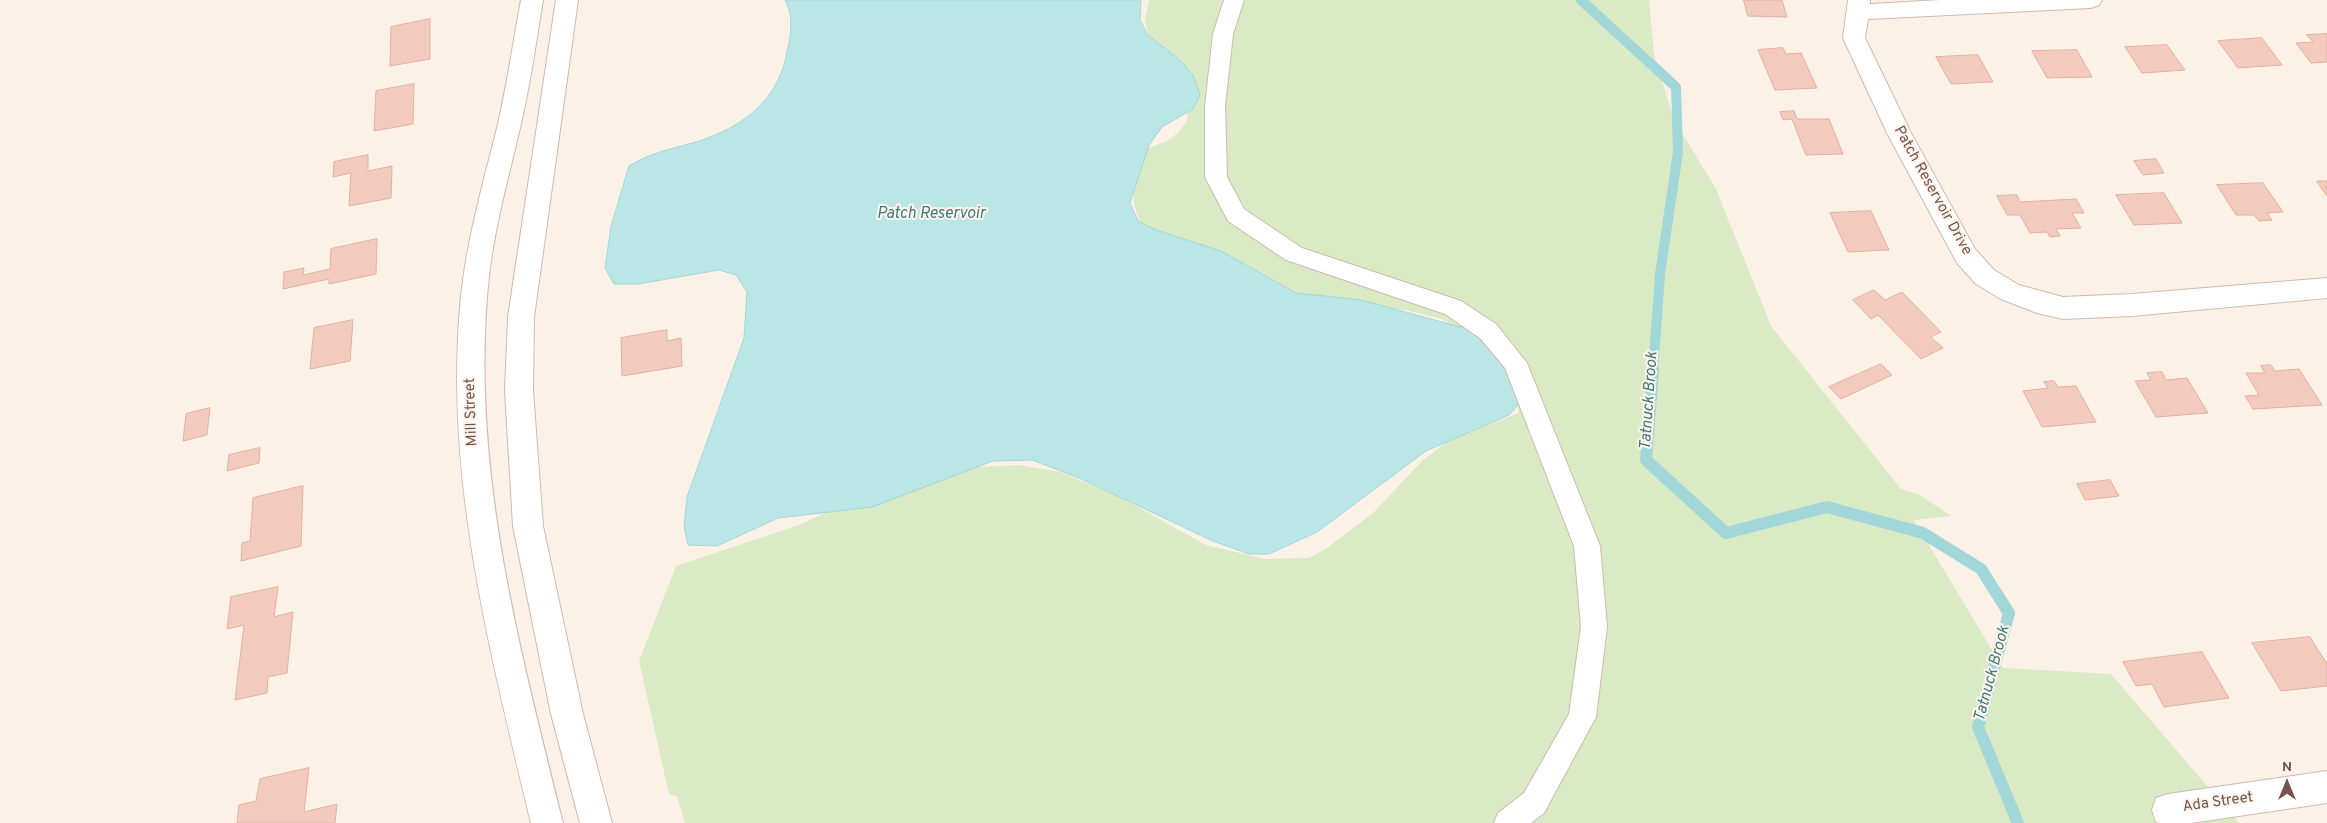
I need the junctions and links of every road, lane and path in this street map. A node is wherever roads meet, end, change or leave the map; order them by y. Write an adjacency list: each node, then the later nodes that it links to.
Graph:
1 (532, 0): 7 (main road, Mill Street)
2 (567, 0): 6 (main road)
3 (1234, 0): 13 (lane)
4 (2091, 0): 5 (main road)
5 (1858, 6): 8 (main road, Patch Reservoir Drive)
6 (543, 157): 7 (main road); 12 (main road)
7 (501, 162): 11 (main road, Mill Street)
8 (2327, 288)
9 (2327, 787): 10 (main road, Ada Street)
10 (2168, 810)
11 (547, 823)
12 (596, 823)
13 (1508, 823)

